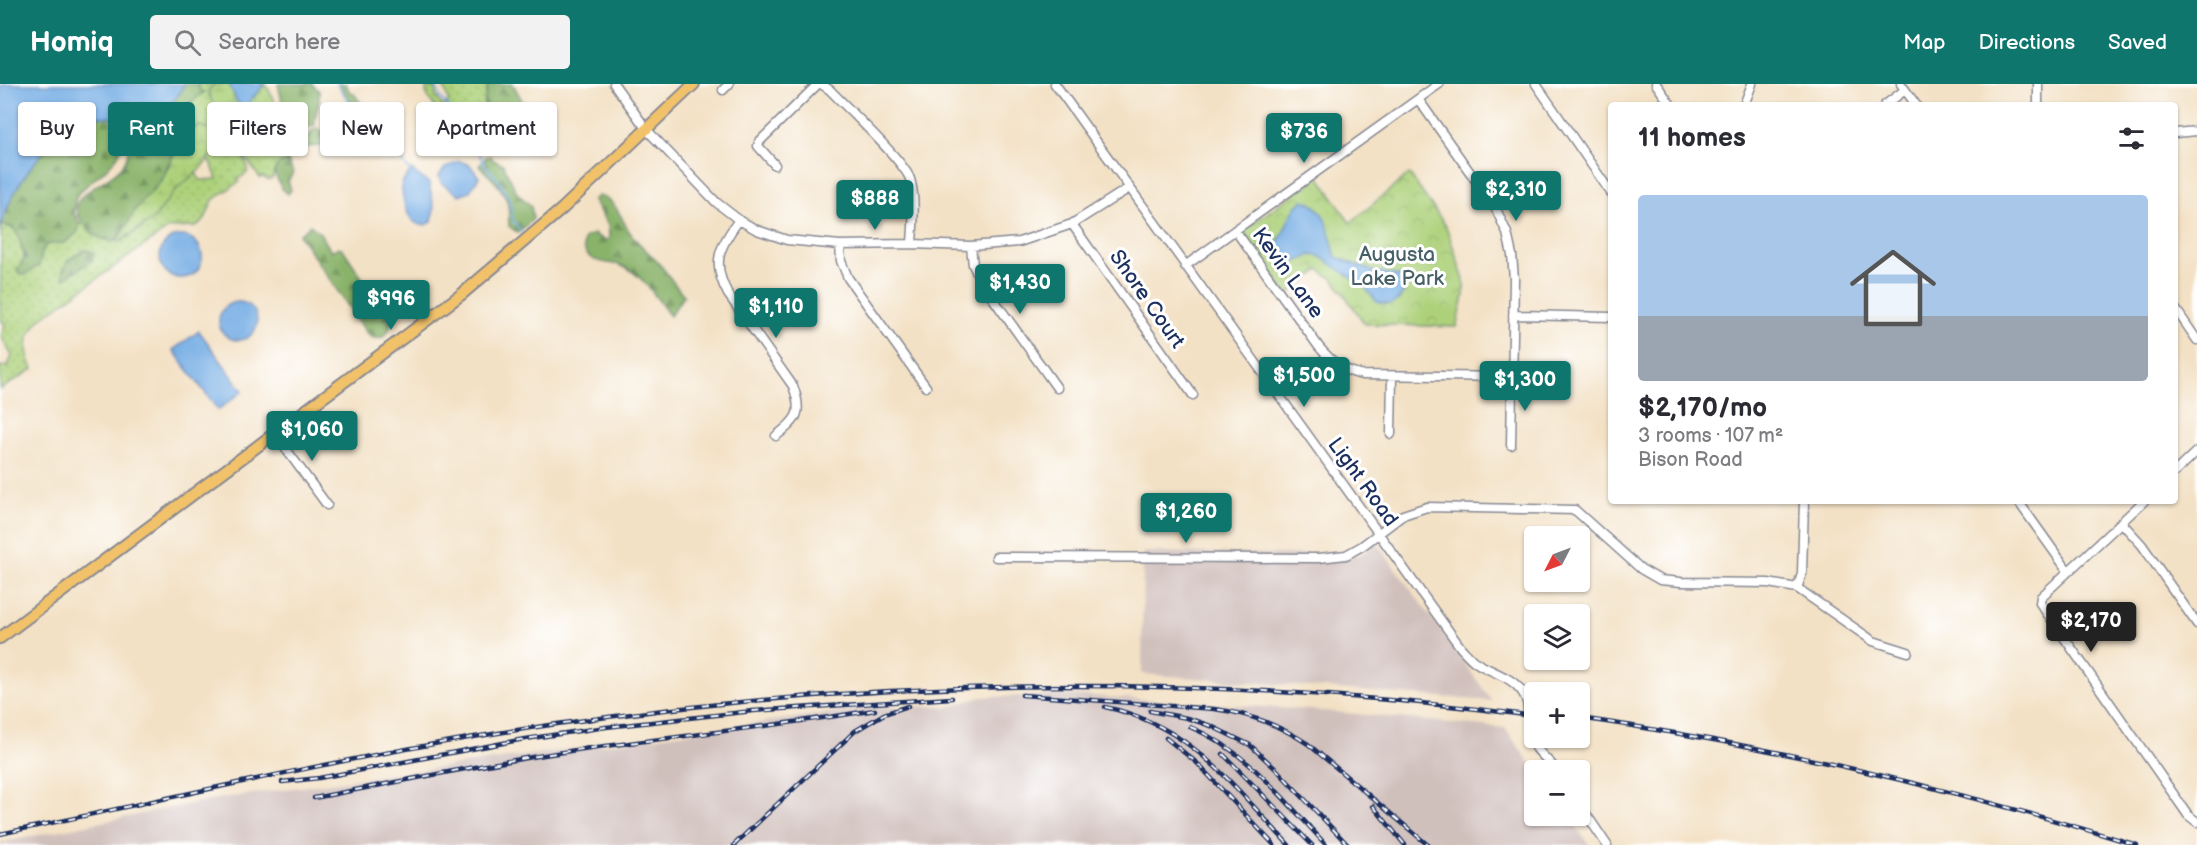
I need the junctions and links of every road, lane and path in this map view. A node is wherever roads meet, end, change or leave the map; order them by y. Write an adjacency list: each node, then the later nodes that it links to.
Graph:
1 (614, 84): 17 (street)
2 (694, 84): 17 (main road)
3 (820, 84): 20 (street); 26 (street)
4 (1055, 84): 21 (street, Light Road)
5 (1439, 84): 11 (street)
6 (1536, 84): 22 (street)
7 (1656, 84): 12 (street)
8 (1752, 84): 13 (street)
9 (2038, 84): 16 (street)
10 (1903, 87): 14 (street); 15 (street)
11 (1418, 99): 25 (street); 31 (street)
12 (1669, 102)
13 (1745, 102)
14 (1888, 102)
15 (1914, 102)
16 (2038, 102)
17 (647, 130): 23 (street); 39 (main road)
18 (2197, 131): 19 (street)
19 (2178, 133)
20 (775, 165)
21 (1129, 188): 24 (street); 29 (street, Light Road)
22 (1608, 189)
23 (739, 220): 27 (street); 41 (street)
24 (1072, 224): 28 (street); 38 (street, Shore Court)
25 (1235, 230): 29 (street); 34 (street, Kevin Lane)
26 (912, 243): 27 (street); 28 (street)
27 (840, 245): 36 (street)
28 (971, 246): 37 (street)
29 (1185, 266): 50 (street, Light Road)
30 (2178, 312): 33 (street)
31 (1513, 315): 32 (street); 35 (street)
32 (1608, 317)
33 (2197, 340)
34 (1392, 376): 35 (street, Kevin Lane); 40 (street)
35 (1513, 377): 42 (street)
36 (926, 387)
37 (1057, 388)
38 (1193, 395)
39 (275, 434): 48 (street); 55 (main road)
40 (1391, 434)
41 (776, 436)
42 (1511, 445)
43 (2195, 456): 44 (street)
44 (2178, 470)
45 (1804, 504): 53 (street)
46 (2020, 504): 52 (street)
47 (2141, 504): 49 (street)
48 (327, 505)
49 (2121, 522): 52 (street); 54 (street)
50 (1378, 534): 51 (street); 53 (street); 57 (street, Light Road)
51 (996, 557)
52 (2068, 571): 59 (street)
53 (1797, 588): 56 (street)
54 (2197, 624)
55 (0, 638)
56 (1908, 652)
57 (1547, 760)
58 (1590, 820): 60 (street)
59 (2197, 822)
60 (1607, 845)

